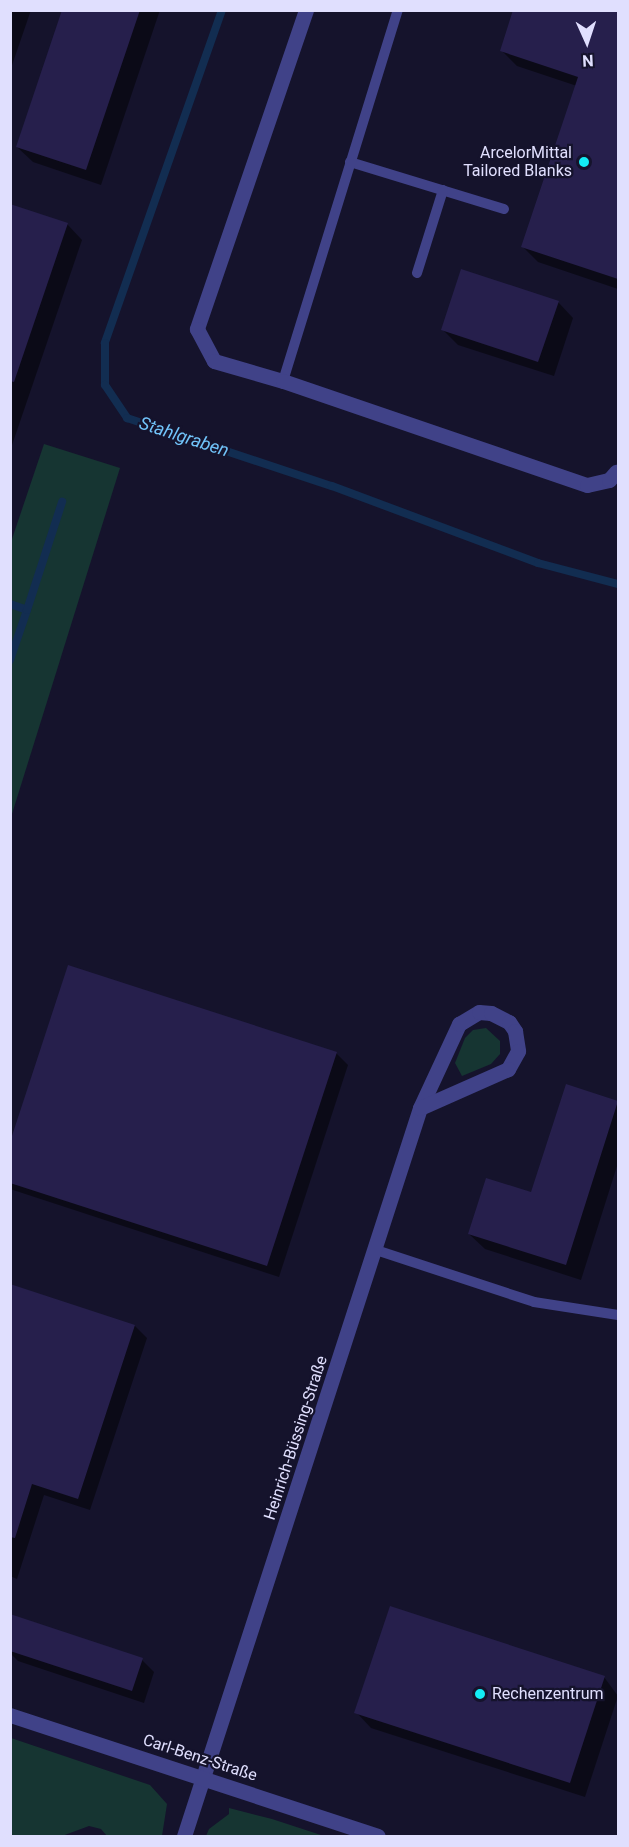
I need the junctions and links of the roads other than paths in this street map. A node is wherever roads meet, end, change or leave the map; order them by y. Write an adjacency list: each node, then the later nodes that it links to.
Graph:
1 (306, 10): 7 (street)
2 (398, 10): 3 (lane)
3 (350, 162): 4 (lane); 7 (lane)
4 (443, 190): 5 (lane); 6 (lane)
5 (504, 209)
6 (417, 273)
7 (283, 381): 8 (street)
8 (616, 472)
9 (420, 1108): 9 (street, Heinrich-Büssing-Straße); 10 (street, Heinrich-Büssing-Straße)
10 (376, 1250): 11 (lane); 13 (street, Heinrich-Büssing-Straße)
11 (618, 1315)
12 (10, 1715): 13 (street, Carl-Benz-Straße)
13 (204, 1778): 14 (street, Heinrich-Büssing-Straße); 15 (street, Carl-Benz-Straße)
14 (184, 1836)
15 (378, 1836)

